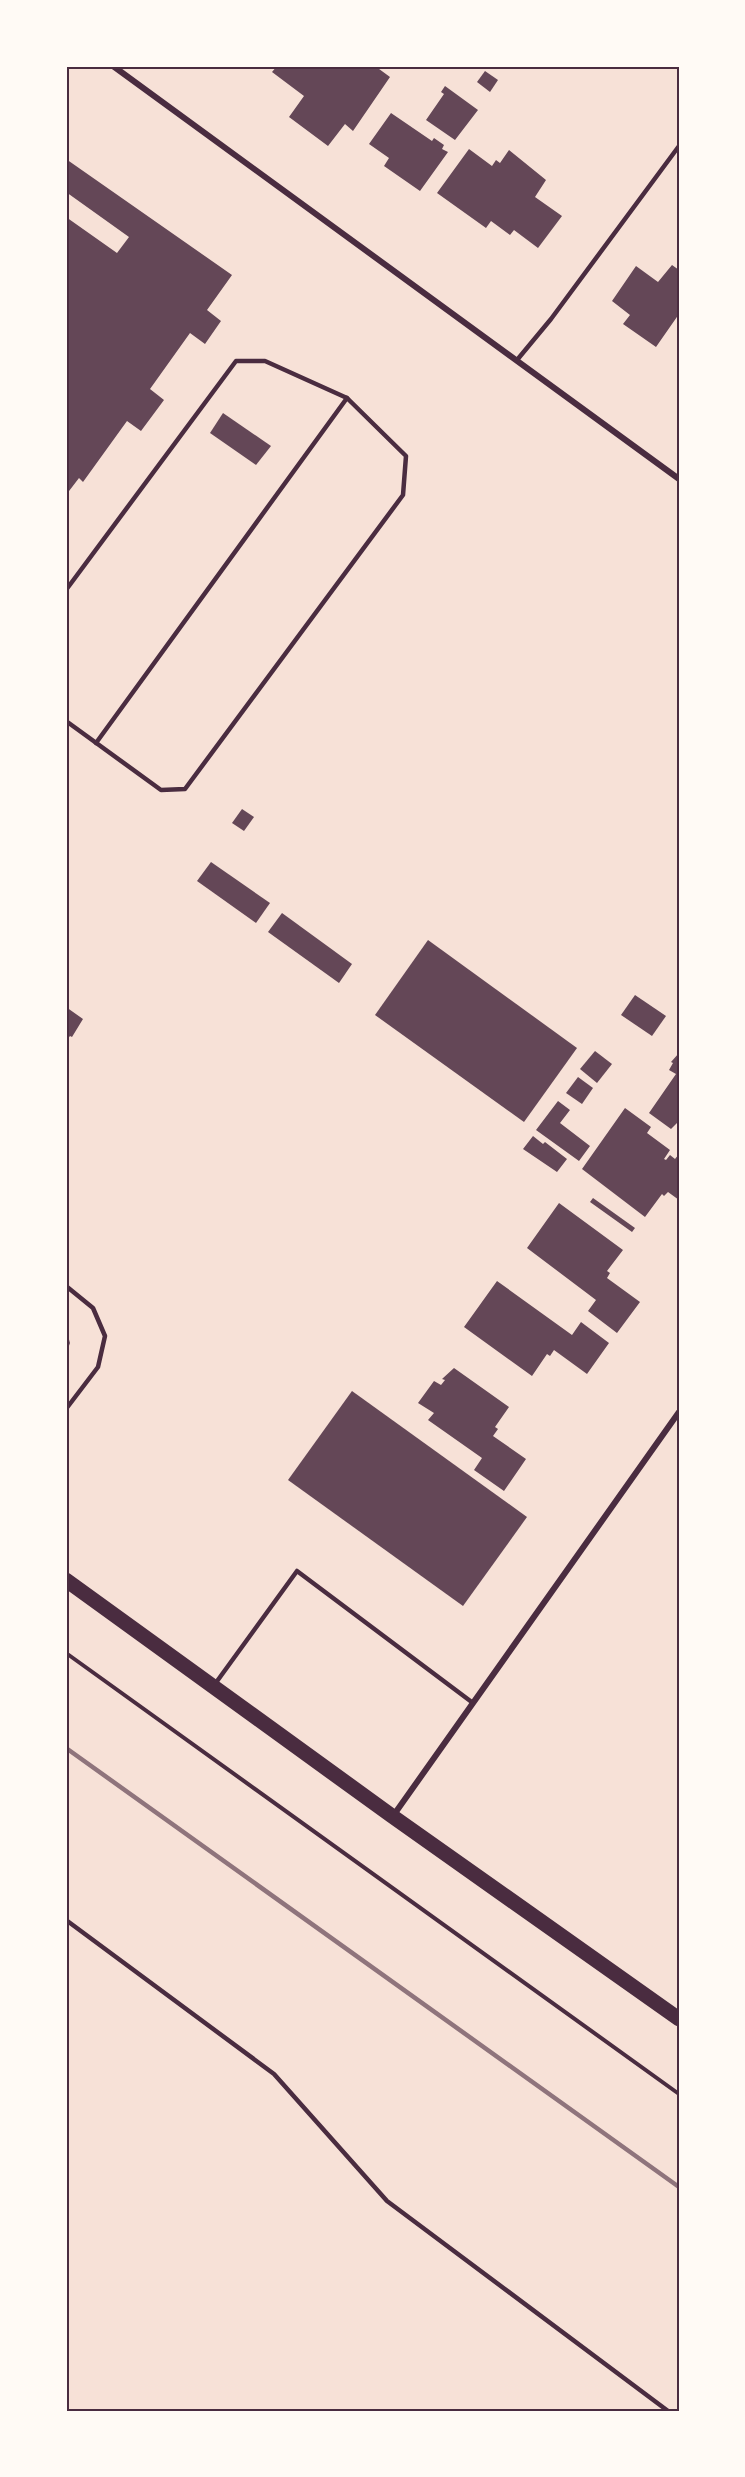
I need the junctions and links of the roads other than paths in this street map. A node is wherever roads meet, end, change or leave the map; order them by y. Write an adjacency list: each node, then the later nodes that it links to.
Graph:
1 (118, 67): 3 (street)
2 (679, 146): 3 (lane)
3 (517, 360): 5 (street)
4 (347, 398): 6 (lane); 8 (lane); 8 (lane)
5 (679, 479)
6 (66, 590)
7 (66, 721): 8 (lane)
8 (96, 743)
9 (66, 1286): 10 (lane)
10 (66, 1409)
11 (679, 1412): 14 (street)
12 (66, 1580): 13 (main road)
13 (213, 1687): 14 (lane); 15 (main road)
14 (473, 1703): 15 (street)
15 (392, 1816): 17 (main road)
16 (66, 1920): 18 (lane)
17 (679, 2019)
18 (668, 2411)

